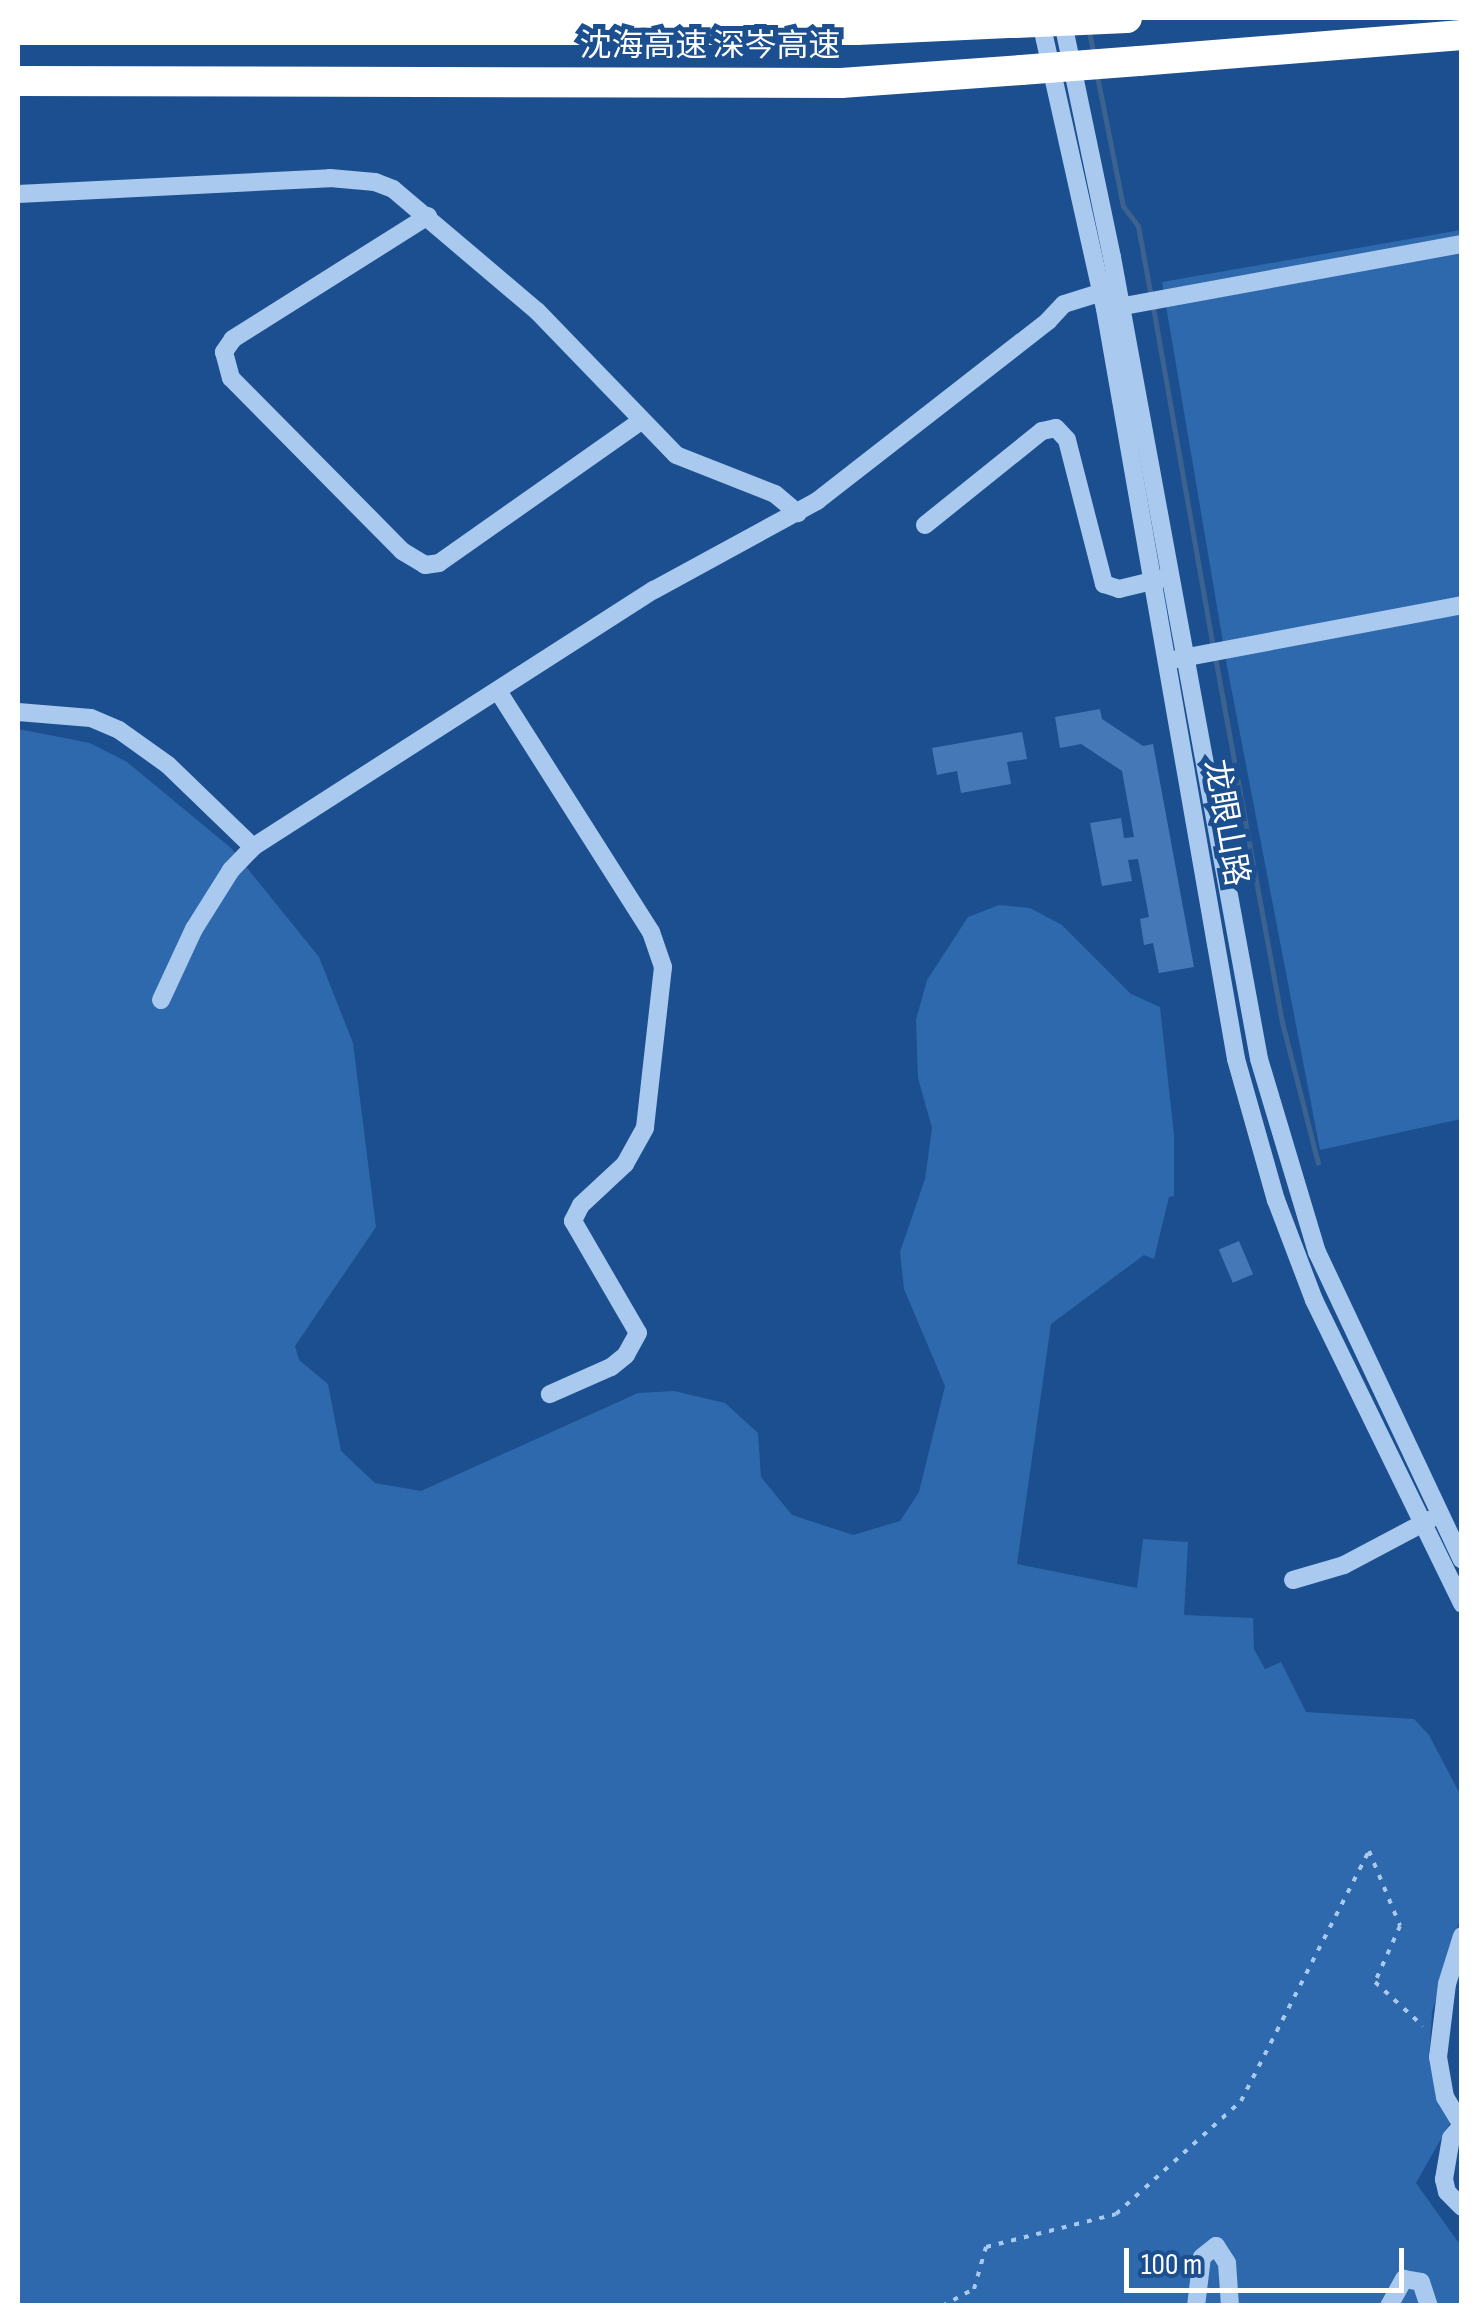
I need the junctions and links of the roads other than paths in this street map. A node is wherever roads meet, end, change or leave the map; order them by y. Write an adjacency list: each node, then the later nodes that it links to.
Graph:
1 (1062, 18): 10 (street, 龙眼山路)
2 (1127, 18): 3 (highway, 沈海高速 深岑高速, bridge)
3 (1027, 20): 4 (highway, 沈海高速 深岑高速); 10 (street, 龙眼山路)
4 (18, 30)
5 (1462, 35): 6 (highway, 沈海高速 深岑高速, bridge)
6 (18, 82)
7 (18, 194): 8 (street)
8 (428, 216): 11 (street); 11 (street)
9 (1462, 244): 10 (street)
10 (1111, 298): 12 (street); 14 (street, 龙眼山路)
11 (641, 420): 12 (street)
12 (798, 512): 17 (street)
13 (925, 526): 14 (street)
14 (1161, 579): 16 (street, 龙眼山路)
15 (1462, 605): 16 (street)
16 (1176, 659): 22 (street, 龙眼山路); 23 (street, 龙眼山路)
17 (498, 691): 19 (street); 21 (street)
18 (18, 712): 19 (street)
19 (252, 847): 20 (street)
20 (161, 1000)
21 (550, 1394)
22 (1440, 1515): 23 (street); 24 (street, 龙眼山路)
23 (1421, 1524): 25 (street, 龙眼山路); 27 (street)
24 (1457, 1540): 25 (street); 26 (street, 龙眼山路)
25 (1435, 1551): 28 (street, 龙眼山路)
26 (1462, 1560)
27 (1293, 1580)
28 (1462, 1604)
29 (1462, 1936): 30 (street)
30 (1462, 2125): 31 (street)
31 (1462, 2206)
32 (1196, 2306): 33 (street)
33 (1230, 2306)
34 (1389, 2306): 35 (street)
35 (1429, 2306)

